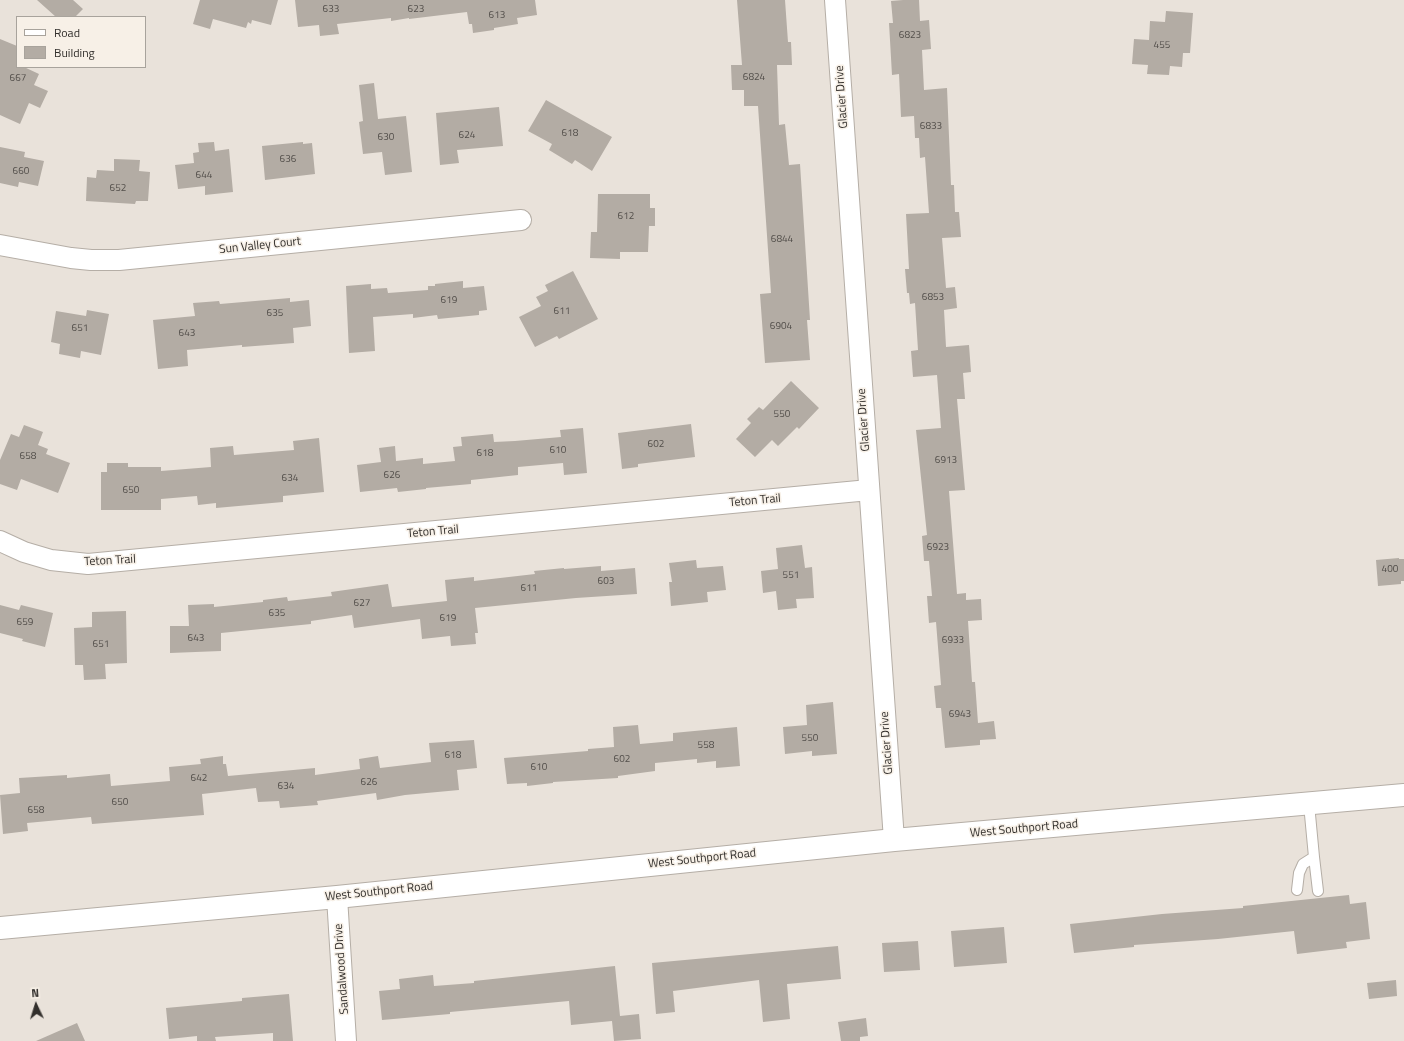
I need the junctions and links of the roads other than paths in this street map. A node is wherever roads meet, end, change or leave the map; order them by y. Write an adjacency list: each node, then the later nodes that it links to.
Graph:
1 (835, 0): 4 (street, Glacier Drive)
2 (521, 220): 3 (street, Sun Valley Court)
3 (0, 245)
4 (869, 490): 5 (street, Teton Trail); 8 (street, Glacier Drive)
5 (0, 541)
6 (1404, 795): 7 (main road, West Southport Road)
7 (1309, 804): 8 (main road, West Southport Road); 9 (lane)
8 (894, 840): 12 (main road, West Southport Road)
9 (1314, 857): 10 (lane); 11 (lane)
10 (1297, 890)
11 (1318, 891)
12 (337, 897): 13 (main road, West Southport Road); 14 (street, Sandalwood Drive)
13 (0, 928)
14 (346, 1041)

